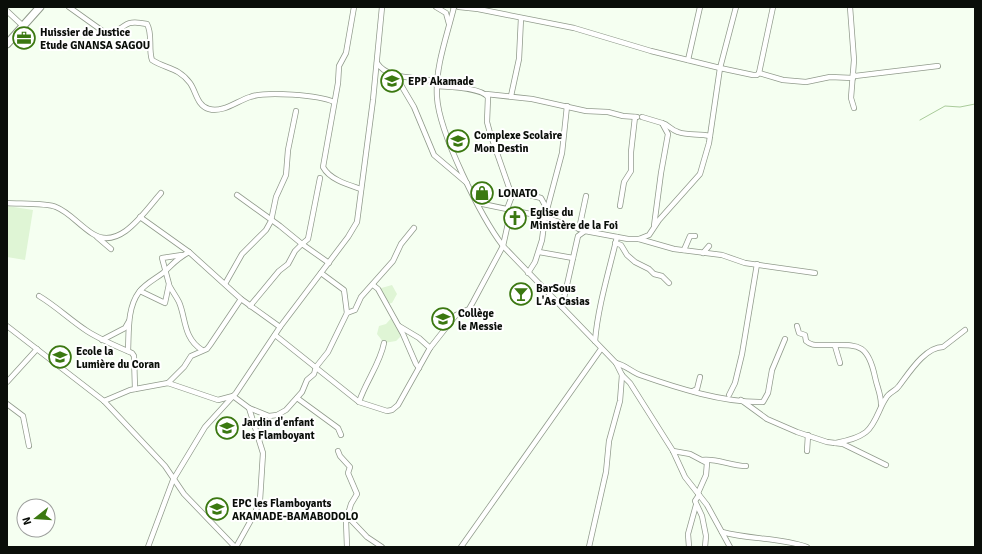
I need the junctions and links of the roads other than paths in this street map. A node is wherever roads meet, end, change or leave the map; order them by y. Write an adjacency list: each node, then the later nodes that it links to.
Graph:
1 (40, 7): 14 (main road)
2 (69, 7): 27 (street)
3 (354, 7): 27 (street)
4 (382, 7): 18 (street)
5 (436, 7): 15 (street)
6 (454, 7): 7 (street); 15 (street)
7 (459, 7): 13 (street)
8 (700, 7): 17 (street)
9 (736, 7): 20 (street)
10 (773, 7): 21 (street)
11 (850, 7): 23 (street)
12 (7, 11): 14 (street)
13 (521, 18): 17 (street); 26 (street)
14 (23, 26): 16 (main road)
15 (449, 30): 24 (street)
16 (7, 44)
17 (688, 60): 20 (street)
18 (377, 63): 22 (street); 36 (street)
19 (938, 66): 23 (street)
20 (720, 68): 21 (street); 33 (street)
21 (759, 73): 23 (street)
22 (390, 74): 24 (street); 35 (street)
23 (853, 76): 29 (street)
24 (437, 84): 25 (street); 35 (street)
25 (486, 94): 26 (street); 37 (street)
26 (511, 96): 28 (street)
27 (334, 102): 36 (street)
28 (567, 106): 39 (street); 46 (street)
29 (854, 108)
30 (296, 110): 52 (street)
31 (642, 117): 32 (street)
32 (662, 122): 33 (street); 53 (street)
33 (710, 136): 53 (street)
34 (320, 178): 63 (street)
35 (468, 184): 44 (street)
36 (361, 189): 73 (street)
37 (510, 190): 42 (street); 48 (street)
38 (161, 193): 50 (street)
39 (551, 193): 42 (street); 47 (street)
40 (237, 195): 52 (street)
41 (586, 196): 55 (street)
42 (541, 198): 47 (street)
43 (7, 203): 57 (street)
44 (478, 204): 45 (street); 49 (street)
45 (490, 206): 48 (street); 49 (street)
46 (620, 206)
47 (547, 209): 51 (street)
48 (509, 210): 51 (street); 64 (street)
49 (482, 211): 64 (street)
50 (140, 217): 57 (street); 68 (street)
51 (545, 217): 55 (street); 69 (street)
52 (271, 221): 63 (street); 80 (street)
53 (654, 226): 61 (street)
54 (414, 228): 82 (street)
55 (578, 228): 56 (street); 58 (street)
56 (585, 230): 58 (street); 60 (street)
57 (94, 235): 66 (street)
58 (578, 236): 72 (street)
59 (695, 236): 67 (street)
60 (617, 237): 61 (street); 62 (street)
61 (639, 239): 67 (street)
62 (615, 243): 79 (street); 98 (street)
63 (302, 244): 73 (street); 86 (street)
64 (503, 246): 77 (street); 101 (street)
65 (708, 246): 70 (street)
66 (111, 248)
67 (684, 250): 70 (street)
68 (189, 252): 71 (street); 80 (street)
69 (539, 252): 72 (street); 77 (street)
70 (703, 253): 74 (street)
71 (184, 255): 75 (street); 75 (street)
72 (573, 258): 87 (street)
73 (329, 263): 76 (street)
74 (757, 264): 78 (street); 116 (street)
75 (166, 270): 81 (street); 83 (street)
76 (321, 273): 88 (street); 93 (street)
77 (528, 273): 87 (street)
78 (815, 273)
79 (669, 283)
80 (225, 284): 85 (street)
81 (169, 285): 83 (street); 104 (street)
82 (374, 285): 88 (street); 91 (street)
83 (140, 291): 89 (street)
84 (39, 296): 97 (street)
85 (240, 299): 86 (street); 104 (street)
86 (250, 306): 93 (street)
87 (562, 307): 98 (street)
88 (347, 313): 108 (street)
89 (129, 320): 97 (street); 105 (street)
90 (7, 326): 102 (street)
91 (398, 326): 101 (street); 109 (street)
92 (797, 326): 100 (street)
93 (280, 327): 95 (street)
94 (965, 330): 124 (street)
95 (275, 335): 108 (street); 117 (street)
96 (785, 339): 119 (street)
97 (102, 340): 105 (street)
98 (595, 341): 103 (street)
99 (384, 343): 121 (street)
100 (835, 346): 107 (street); 124 (street)
101 (430, 348): 109 (street)
102 (37, 349): 112 (street); 120 (street)
103 (601, 349): 106 (street); 145 (street)
104 (202, 350): 113 (street)
105 (128, 351): 114 (street)
106 (616, 363): 110 (street); 115 (street)
107 (840, 363)
108 (316, 367): 118 (street); 121 (street)
109 (419, 368): 121 (street)
110 (622, 375): 130 (street); 146 (street)
111 (700, 377): 115 (street)
112 (7, 382)
113 (168, 383): 114 (street); 117 (street)
114 (136, 389): 120 (street)
115 (693, 391): 119 (street)
116 (730, 395)
117 (233, 396): 123 (street); 135 (street)
118 (297, 398): 123 (street); 125 (street)
119 (741, 400): 126 (street)
120 (104, 401): 135 (street)
121 (359, 402)
122 (7, 404): 128 (street)
123 (249, 408): 142 (street)
124 (880, 408): 127 (street)
125 (341, 435)
126 (808, 435): 127 (street); 131 (street)
127 (835, 443): 133 (street)
128 (29, 446)
129 (338, 451): 138 (street)
130 (673, 451): 132 (street); 136 (street)
131 (807, 451)
132 (702, 460): 134 (street); 136 (street)
133 (886, 465)
134 (746, 466)
135 (174, 480): 141 (street); 142 (street)
136 (698, 494): 137 (street); 139 (street)
137 (696, 504): 147 (street); 148 (street)
138 (348, 517): 143 (street); 144 (street)
139 (722, 532): 140 (street); 150 (street)
140 (726, 545): 149 (street)
141 (148, 547)
142 (235, 547)
143 (347, 547)
144 (382, 547)
145 (460, 547)
146 (589, 547)
147 (690, 547)
148 (706, 547)
149 (730, 547)
150 (807, 547)

